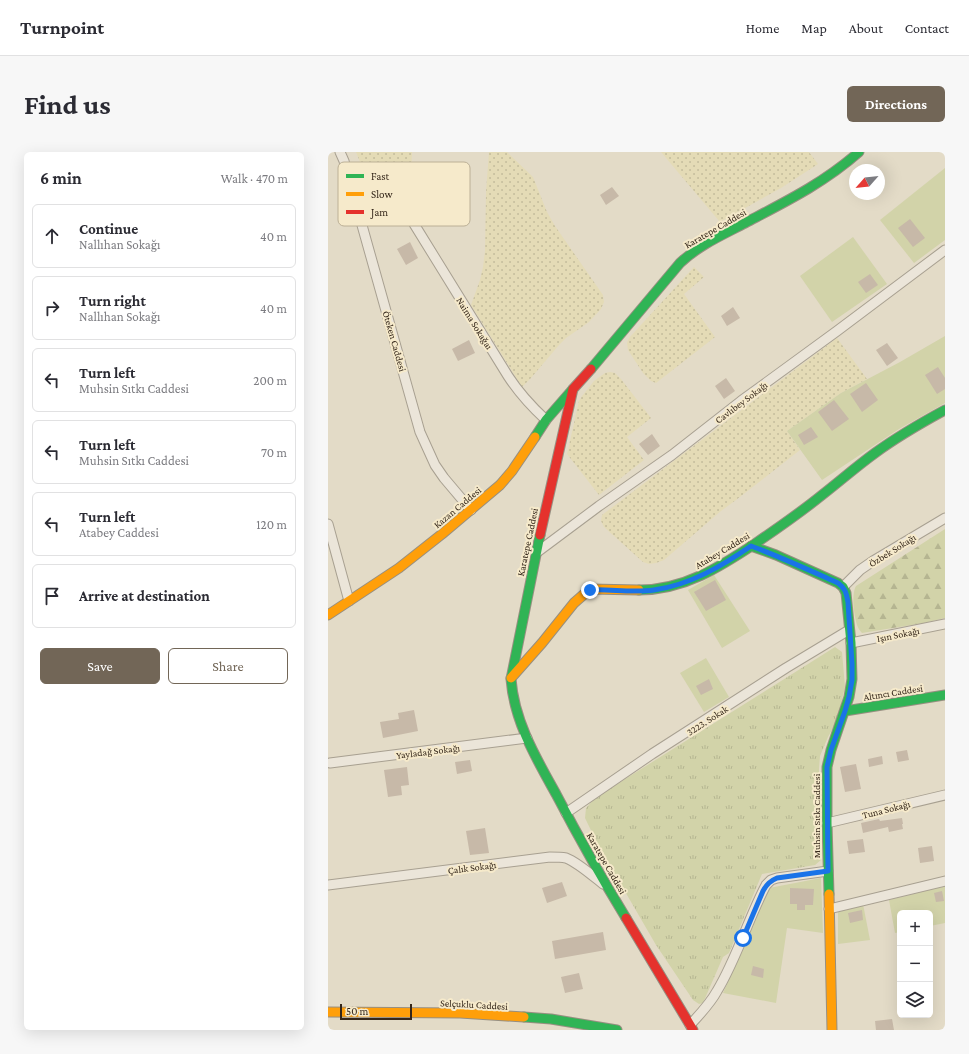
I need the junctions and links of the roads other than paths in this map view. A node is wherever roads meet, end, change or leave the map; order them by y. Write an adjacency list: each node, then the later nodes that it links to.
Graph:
1 (859, 152): 5 (street, Karatepe Caddesi)
2 (362, 226): 8 (street, Öteken Caddesi)
3 (415, 226): 7 (street, Naima Sokağaı)
4 (945, 250): 12 (street, Cavlıbey Sokağı)
5 (573, 388): 7 (street, Kazan Caddesi); 12 (street, Karatepe Caddesi)
6 (945, 410): 11 (street, Atabey Caddesi)
7 (546, 420): 8 (street, Kazan Caddesi)
8 (471, 510): 14 (street, Kazan Caddesi)
9 (945, 518): 13 (street, Özbek Sokağı)
10 (328, 524): 14 (street)
11 (751, 546): 13 (street); 19 (street, Atabey Caddesi)
12 (536, 553): 19 (street, Karatepe Caddesi)
13 (843, 587): 17 (street, Muhsin Sıtkı Caddesi)
14 (349, 601): 15 (street, Kazan Caddesi)
15 (328, 615)
16 (945, 624): 18 (street, Işın Sokağı)
17 (850, 630): 18 (street, Muhsin Sıtkı Caddesi); 25 (street, 3223. Sokak)
18 (851, 643): 21 (street, Muhsin Sıtkı Caddesi)
19 (511, 679): 22 (street, Karatepe Caddesi)
20 (945, 695): 21 (street, Altıncı Caddesi)
21 (845, 711): 26 (street, Muhsin Sıtkı Caddesi)
22 (527, 738): 23 (street, Yayladağ Sokağı); 25 (street, Karatepe Caddesi)
23 (330, 763)
24 (945, 795): 26 (street, Tuna Sokağı)
25 (566, 813): 30 (street, Karatepe Caddesi)
26 (827, 823): 27 (street, Muhsin Sıtkı Caddesi)
27 (828, 871): 31 (street, Muhsin Sıtkı Caddesi); 33 (street)
28 (945, 881): 31 (street)
29 (328, 885): 30 (street, Çalık Sokağı)
30 (607, 887): 33 (street, Karatepe Caddesi)
31 (829, 908): 35 (street, Muhsin Sıtkı Caddesi)
32 (328, 1012): 34 (street, Selçuklu Caddesi)
33 (692, 1028)
34 (617, 1030)
35 (832, 1030)

